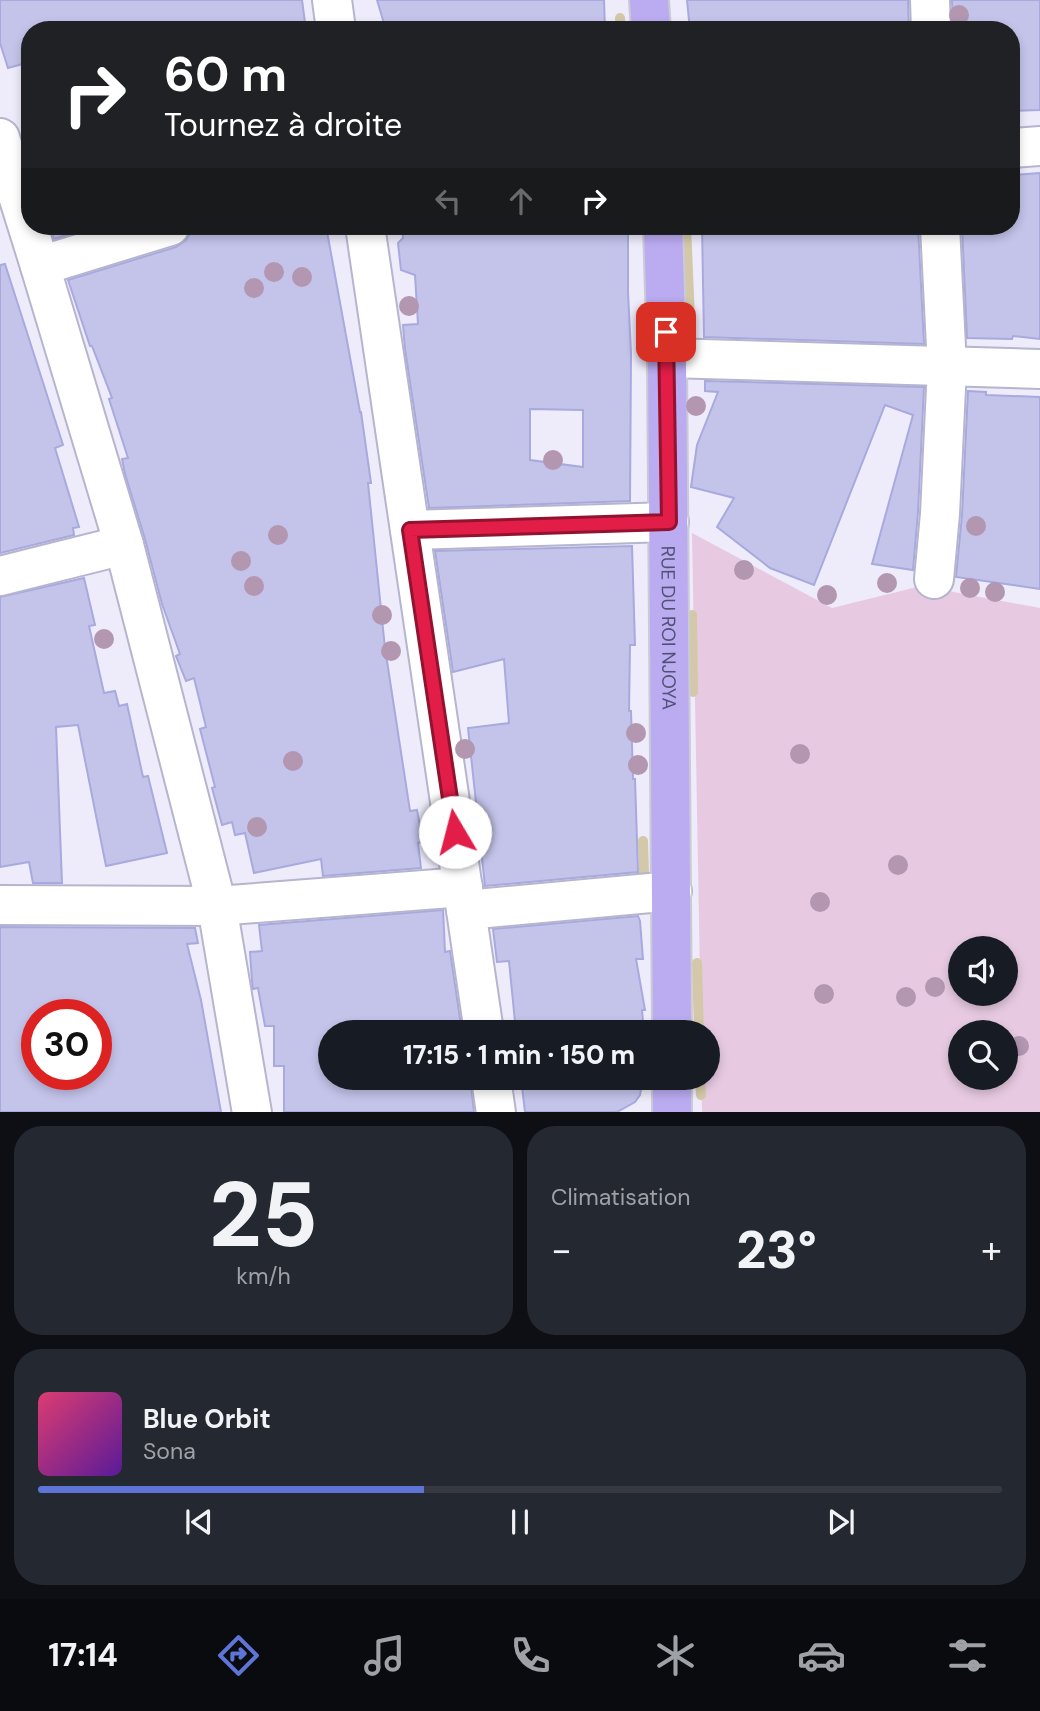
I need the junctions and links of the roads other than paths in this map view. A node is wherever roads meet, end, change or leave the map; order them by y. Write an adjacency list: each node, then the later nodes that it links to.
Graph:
1 (332, 0): 4 (street)
2 (649, 0): 5 (main road)
3 (930, 0): 6 (street)
4 (335, 21)
5 (650, 21)
6 (931, 21)
7 (0, 139): 10 (street)
8 (1040, 146): 9 (street)
9 (1020, 147)
10 (21, 205)
11 (30, 235): 16 (street)
12 (140, 235): 16 (street)
13 (366, 235): 21 (street)
14 (663, 235): 17 (main road, RUE DU ROI NJOYA)
15 (940, 235): 18 (street)
16 (40, 265): 22 (street)
17 (667, 358): 18 (street); 20 (main road, RUE DU ROI NJOYA)
18 (947, 367): 19 (street); 24 (street)
19 (1040, 369)
20 (669, 522): 21 (street); 25 (main road, RUE DU ROI NJOYA)
21 (410, 530): 26 (street)
22 (124, 545): 23 (street); 28 (street)
23 (0, 576)
24 (934, 579)
25 (672, 891): 26 (street); 30 (main road, RUE DU ROI NJOYA)
26 (465, 898): 28 (street); 29 (street)
27 (0, 905): 28 (street)
28 (218, 906): 33 (street)
29 (482, 1020)
30 (672, 1020)
31 (493, 1090): 34 (street)
32 (672, 1090): 35 (main road)
33 (252, 1112)
34 (496, 1112)
35 (672, 1112)

